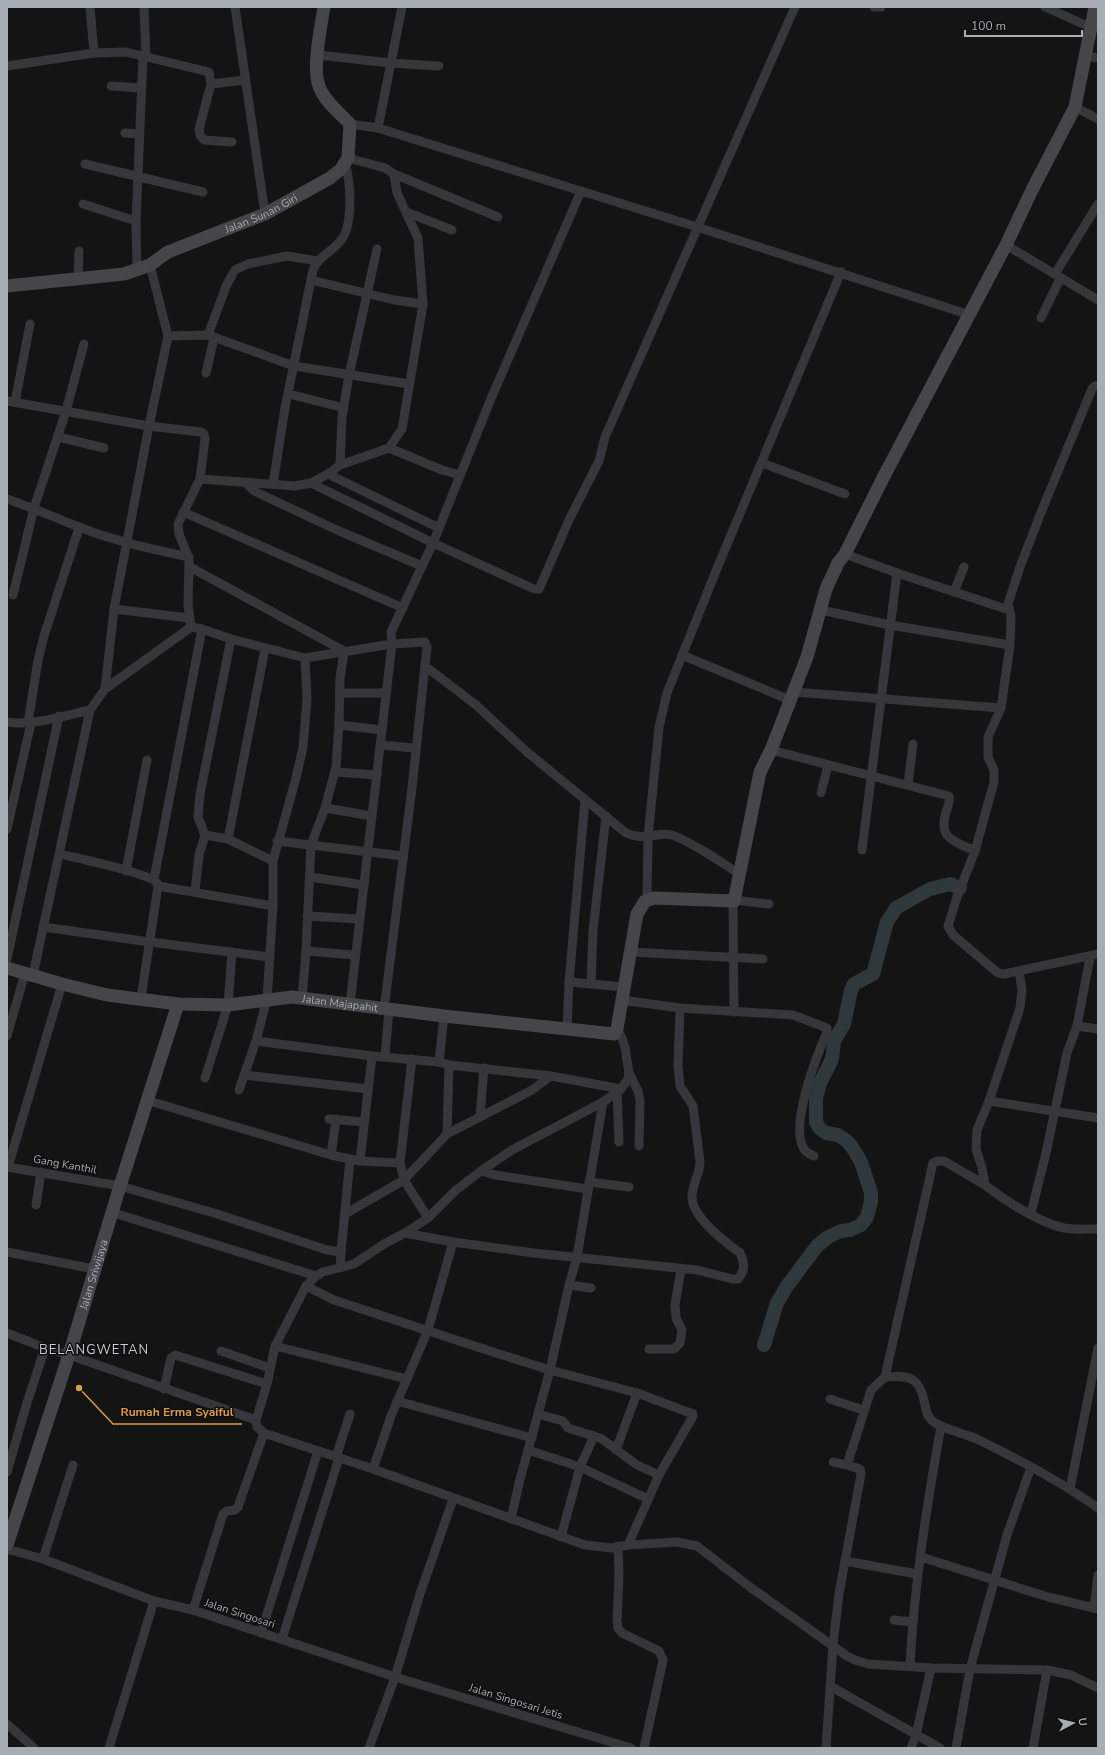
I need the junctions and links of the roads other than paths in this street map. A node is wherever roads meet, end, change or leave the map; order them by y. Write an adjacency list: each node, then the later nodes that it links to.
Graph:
1 (90, 7): 12 (street)
2 (144, 7): 14 (street)
3 (235, 7): 19 (street)
4 (324, 7): 13 (street)
5 (402, 7): 16 (street)
6 (796, 7): 43 (street)
7 (874, 7): 8 (street)
8 (881, 7)
9 (1045, 7): 11 (street)
10 (1095, 7): 11 (street)
11 (1090, 27): 15 (street)
12 (94, 53): 14 (street); 17 (street)
13 (318, 55): 16 (street); 26 (street)
14 (145, 57): 20 (street); 22 (street)
15 (1092, 57): 23 (street)
16 (390, 63): 18 (street); 27 (street)
17 (7, 66)
18 (439, 66)
19 (244, 80): 20 (street); 40 (street)
20 (211, 84): 30 (street)
21 (111, 86): 22 (street)
22 (141, 88): 29 (street)
23 (1075, 104): 24 (street); 25 (street); 45 (street)
24 (1098, 113)
25 (1098, 118)
26 (350, 124): 27 (street); 31 (street)
27 (378, 128): 35 (street)
28 (124, 133): 29 (street)
29 (139, 134): 34 (street)
30 (232, 142)
31 (346, 161): 33 (street); 40 (street, Jalan Sunan Giri); 48 (street)
32 (85, 164): 34 (street)
33 (394, 174): 39 (street); 41 (street)
34 (138, 177): 36 (street); 42 (street)
35 (581, 191): 43 (street); 81 (street)
36 (203, 192)
37 (83, 204): 42 (street)
38 (1098, 204): 52 (street)
39 (406, 212): 44 (street); 58 (street)
40 (264, 214): 49 (street, Jalan Sunan Giri)
41 (498, 217)
42 (136, 221): 50 (street)
43 (698, 227): 51 (street); 93 (street)
44 (452, 230)
45 (1006, 246): 52 (street); 59 (street)
46 (377, 249): 56 (street)
47 (80, 251): 53 (street)
48 (318, 261): 54 (street); 63 (street)
49 (150, 265): 50 (street, Jalan Sunan Giri); 62 (street)
50 (137, 270): 53 (street, Jalan Sunan Giri)
51 (840, 272): 59 (street); 78 (street)
52 (1058, 277): 57 (street); 60 (street)
53 (78, 280): 55 (street, Jalan Sunan Giri)
54 (311, 280): 56 (street); 65 (street)
55 (7, 286)
56 (366, 293): 58 (street); 67 (street)
57 (1098, 300)
58 (423, 304): 68 (street)
59 (970, 315): 94 (street)
60 (1041, 318)
61 (30, 324): 71 (street)
62 (168, 336): 63 (street); 74 (street)
63 (211, 337): 65 (street); 66 (street)
64 (84, 344): 73 (street)
65 (294, 366): 67 (street); 70 (street)
66 (206, 373)
67 (349, 375): 68 (street); 72 (street)
68 (409, 384): 77 (street)
69 (1098, 386): 104 (street)
70 (289, 394): 72 (street); 85 (street)
71 (11, 402): 73 (street)
72 (344, 408): 79 (street)
73 (66, 411): 74 (street); 75 (street)
74 (149, 426): 82 (street); 92 (street)
75 (58, 437): 76 (street); 88 (street)
76 (104, 448)
77 (389, 448): 79 (street); 81 (street)
78 (762, 463): 86 (street); 113 (street)
79 (340, 465): 80 (street)
80 (328, 474): 84 (street); 91 (street)
81 (460, 475): 91 (street)
82 (200, 479): 83 (street); 89 (street)
83 (245, 482): 85 (street); 96 (street)
84 (311, 483): 85 (street); 93 (street)
85 (273, 484)
86 (845, 494)
87 (7, 499): 88 (street)
88 (34, 508): 90 (street); 100 (street)
89 (183, 512): 95 (street); 101 (street)
90 (80, 528): 92 (street); 125 (street)
91 (438, 528): 93 (street)
92 (127, 542): 95 (street); 102 (street)
93 (433, 543): 96 (street)
94 (845, 554): 98 (street); 103 (street)
95 (189, 562): 105 (street); 112 (street)
96 (422, 566): 101 (street)
97 (964, 567): 99 (street)
98 (897, 573): 99 (street); 106 (street)
99 (954, 592): 104 (street)
100 (13, 595)
101 (403, 608): 109 (street)
102 (114, 609): 105 (street); 116 (street)
103 (821, 610): 106 (street); 119 (street)
104 (1009, 610): 110 (street)
105 (190, 622): 107 (street); 116 (street)
106 (890, 625): 110 (street); 120 (street)
107 (202, 629): 108 (street); 158 (street)
108 (231, 639): 111 (street); 144 (street)
109 (392, 644): 112 (street); 115 (street); 118 (street)
110 (1010, 645): 121 (street)
111 (265, 649): 114 (street); 146 (street)
112 (344, 651): 114 (street); 117 (street)
113 (682, 655): 119 (street); 145 (street)
114 (305, 658): 147 (street)
115 (425, 666): 130 (street); 139 (street)
116 (105, 689): 122 (street)
117 (341, 693): 118 (street); 126 (street)
118 (386, 694): 127 (street)
119 (792, 696): 120 (street); 131 (street)
120 (880, 699): 121 (street); 136 (street)
121 (1001, 708): 150 (street)
122 (90, 710): 123 (street); 152 (street)
123 (59, 716): 125 (street); 176 (street)
124 (7, 722): 125 (street)
125 (30, 723): 143 (street)
126 (339, 725): 127 (street); 134 (street)
127 (382, 730): 129 (street)
128 (912, 744): 137 (street)
129 (380, 745): 130 (street); 135 (street)
130 (415, 748): 153 (street)
131 (771, 750): 133 (street); 156 (street)
132 (147, 760): 155 (street)
133 (828, 765): 136 (street); 138 (street)
134 (335, 772): 135 (street); 140 (street)
135 (377, 775): 141 (street)
136 (872, 775): 137 (street); 149 (street)
137 (908, 784): 150 (street)
138 (821, 794)
139 (585, 800): 142 (street); 181 (street)
140 (325, 808): 141 (street); 148 (street)
141 (372, 816): 151 (street)
142 (606, 816): 145 (street); 183 (street)
143 (7, 830)
144 (205, 835): 146 (street); 160 (street)
145 (648, 837): 156 (street); 161 (street)
146 (228, 839): 154 (street)
147 (277, 841): 148 (street); 154 (street)
148 (311, 845): 151 (street); 157 (street)
149 (862, 850)
150 (975, 851): 179 (street)
151 (368, 852): 153 (street); 159 (street)
152 (60, 854): 155 (street); 167 (street)
153 (403, 856): 192 (street)
154 (273, 861): 164 (street)
155 (126, 871): 158 (street)
156 (740, 874): 162 (street)
157 (310, 877): 159 (street); 165 (street)
158 (156, 882): 160 (street); 168 (street)
159 (364, 885): 166 (street)
160 (195, 891): 164 (street)
161 (647, 899): 162 (street); 171 (street)
162 (734, 901): 163 (street); 175 (street)
163 (769, 904)
164 (273, 906): 174 (street)
165 (308, 916): 166 (street); 169 (street)
166 (359, 919): 172 (street)
167 (43, 927): 168 (street); 180 (street)
168 (150, 942): 170 (street); 185 (street)
169 (306, 950): 172 (street); 186 (street)
170 (232, 952): 174 (street); 190 (street)
171 (630, 952): 175 (street); 184 (street)
172 (355, 955): 189 (street)
173 (1094, 956): 179 (street); 195 (street)
174 (270, 957): 187 (street)
175 (734, 958): 177 (street); 193 (street)
176 (7, 959)
177 (763, 959)
178 (7, 968): 180 (street, Jalan Majapahit)
179 (1019, 971): 215 (street)
180 (29, 974): 182 (street, Jalan Majapahit); 199 (street)
181 (569, 982): 183 (street); 196 (street)
182 (62, 984): 185 (street, Jalan Majapahit); 229 (street)
183 (590, 984): 184 (street)
184 (622, 994): 191 (street); 197 (street)
185 (141, 998): 188 (street, Jalan Majapahit)
186 (302, 998): 187 (street, Jalan Majapahit); 189 (street, Jalan Majapahit)
187 (267, 999): 190 (street, Jalan Majapahit); 200 (street)
188 (178, 1004): 190 (street, Jalan Majapahit); 214 (street, Jalan Sriwijaya)
189 (350, 1004): 192 (street, Jalan Majapahit)
190 (228, 1005): 210 (street)
191 (680, 1008): 193 (street); 250 (street)
192 (386, 1009): 194 (street, Jalan Majapahit); 202 (street)
193 (734, 1012): 225 (street)
194 (444, 1016): 196 (street, Jalan Majapahit); 204 (street)
195 (1077, 1026): 198 (street); 217 (street)
196 (567, 1029): 197 (street, Jalan Majapahit)
197 (617, 1029): 207 (street)
198 (1098, 1030)
199 (7, 1036)
200 (256, 1041): 201 (street); 208 (street)
201 (372, 1056): 202 (street); 211 (street)
202 (384, 1056): 203 (street)
203 (412, 1059): 204 (street); 228 (street)
204 (439, 1062): 205 (street)
205 (449, 1064): 206 (street); 221 (street)
206 (484, 1068): 209 (street); 218 (street)
207 (629, 1073): 213 (street); 223 (street)
208 (244, 1075): 211 (street); 212 (street)
209 (551, 1076): 213 (street); 218 (street)
210 (205, 1078)
211 (368, 1089): 220 (street)
212 (239, 1090)
213 (619, 1090): 216 (street); 222 (street)
214 (146, 1100): 224 (street); 235 (street, Jalan Sriwijaya)
215 (989, 1101): 217 (street); 234 (street)
216 (603, 1102): 230 (street); 233 (street)
217 (1054, 1111): 219 (street); 239 (street)
218 (480, 1117): 221 (street)
219 (1098, 1118)
220 (364, 1122): 224 (street); 227 (street)
221 (447, 1134): 232 (street)
222 (619, 1142)
223 (639, 1146)
224 (331, 1155): 226 (street)
225 (814, 1156)
226 (350, 1159): 227 (street); 240 (street)
227 (360, 1161): 228 (street)
228 (400, 1163): 232 (street)
229 (7, 1167): 231 (street, Gang Kanthil)
230 (481, 1171): 233 (street); 241 (street)
231 (41, 1172): 235 (street, Gang Kanthil); 237 (street)
232 (404, 1180): 240 (street); 241 (street)
233 (589, 1185): 236 (street); 247 (street)
234 (985, 1185): 239 (street); 265 (street)
235 (120, 1186): 238 (street, Jalan Sriwijaya); 246 (street, Gang Kanthil)
236 (629, 1187)
237 (36, 1205)
238 (111, 1212): 249 (street, Jalan Sriwijaya); 251 (street)
239 (1031, 1213): 242 (street)
240 (345, 1214): 246 (street)
241 (428, 1218): 243 (street)
242 (1098, 1229)
243 (405, 1233): 244 (street); 248 (street)
244 (453, 1242): 247 (street); 255 (street)
245 (7, 1252): 249 (street)
246 (341, 1252): 248 (street)
247 (577, 1257): 250 (street); 252 (street)
248 (340, 1268): 251 (street)
249 (94, 1269): 262 (street, Jalan Sriwijaya)
250 (681, 1270): 260 (street)
251 (316, 1276): 253 (street)
252 (569, 1285): 254 (street); 264 (street)
253 (306, 1286): 255 (street); 257 (street)
254 (591, 1288)
255 (428, 1330): 264 (street); 266 (street)
256 (7, 1333): 258 (street)
257 (275, 1346): 263 (street); 266 (street)
258 (45, 1348): 262 (street); 290 (street)
259 (1098, 1348): 292 (street)
260 (649, 1349)
261 (221, 1351): 263 (street)
262 (69, 1355): 268 (street); 298 (street, Jalan Sriwijaya)
263 (270, 1368): 267 (street)
264 (550, 1370): 269 (street); 274 (street)
265 (885, 1377): 272 (street); 276 (street)
266 (407, 1379): 271 (street)
267 (267, 1384): 268 (street); 275 (street)
268 (164, 1389): 275 (street)
269 (637, 1393): 281 (street); 291 (street)
270 (830, 1399): 272 (street)
271 (397, 1401): 279 (street); 289 (street)
272 (863, 1410): 285 (street)
273 (350, 1414): 283 (street)
274 (538, 1414): 278 (street); 279 (street)
275 (256, 1420): 277 (street)
276 (941, 1426): 288 (street); 301 (street)
277 (264, 1433): 282 (street); 309 (street)
278 (594, 1436): 281 (street); 287 (street)
279 (532, 1438): 280 (street)
280 (528, 1450): 287 (street); 296 (street)
281 (616, 1450): 291 (street)
282 (318, 1451): 283 (street); 312 (street)
283 (337, 1458): 289 (street); 313 (street)
284 (833, 1462): 285 (street)
285 (847, 1465): 303 (street)
286 (72, 1466): 302 (street)
287 (580, 1467): 294 (street); 297 (street)
288 (1031, 1467): 292 (street); 306 (street)
289 (373, 1469): 293 (street)
290 (7, 1472)
291 (659, 1475): 294 (street)
292 (1070, 1489): 295 (street)
293 (453, 1499): 296 (street); 319 (street)
294 (648, 1499): 299 (street)
295 (1098, 1508)
296 (511, 1518): 297 (street)
297 (561, 1537): 299 (street)
298 (7, 1545)
299 (623, 1546): 314 (street); 328 (street)
300 (7, 1549): 302 (street, Jalan Singosari)
301 (921, 1557): 304 (street); 306 (street)
302 (43, 1559): 307 (street, Jalan Singosari)
303 (845, 1561): 304 (street); 314 (street)
304 (917, 1574): 311 (street)
305 (1098, 1575): 308 (street)
306 (994, 1581): 308 (street); 317 (street)
307 (154, 1601): 309 (street, Jalan Singosari); 325 (street)
308 (1096, 1609)
309 (193, 1610): 312 (street, Jalan Singosari)
310 (894, 1620): 311 (street)
311 (912, 1622): 315 (street)
312 (261, 1633): 313 (street, Jalan Singosari)
313 (282, 1639): 319 (street, Jalan Singosari)
314 (833, 1644): 315 (street); 320 (street)
315 (910, 1666): 316 (street)
316 (931, 1668): 317 (street); 323 (street)
317 (970, 1669): 318 (street); 332 (street)
318 (1046, 1670): 321 (street); 333 (street)
319 (395, 1677): 326 (street); 327 (street, Jalan Singosari Jetis)
320 (830, 1686): 323 (street); 329 (street)
321 (1098, 1688)
322 (7, 1724): 324 (street)
323 (916, 1735): 330 (street); 331 (street)
324 (34, 1748)
325 (109, 1748)
326 (369, 1748)
327 (631, 1748)
328 (644, 1748)
329 (826, 1748)
330 (911, 1748)
331 (940, 1748)
332 (956, 1748)
333 (1033, 1748)

